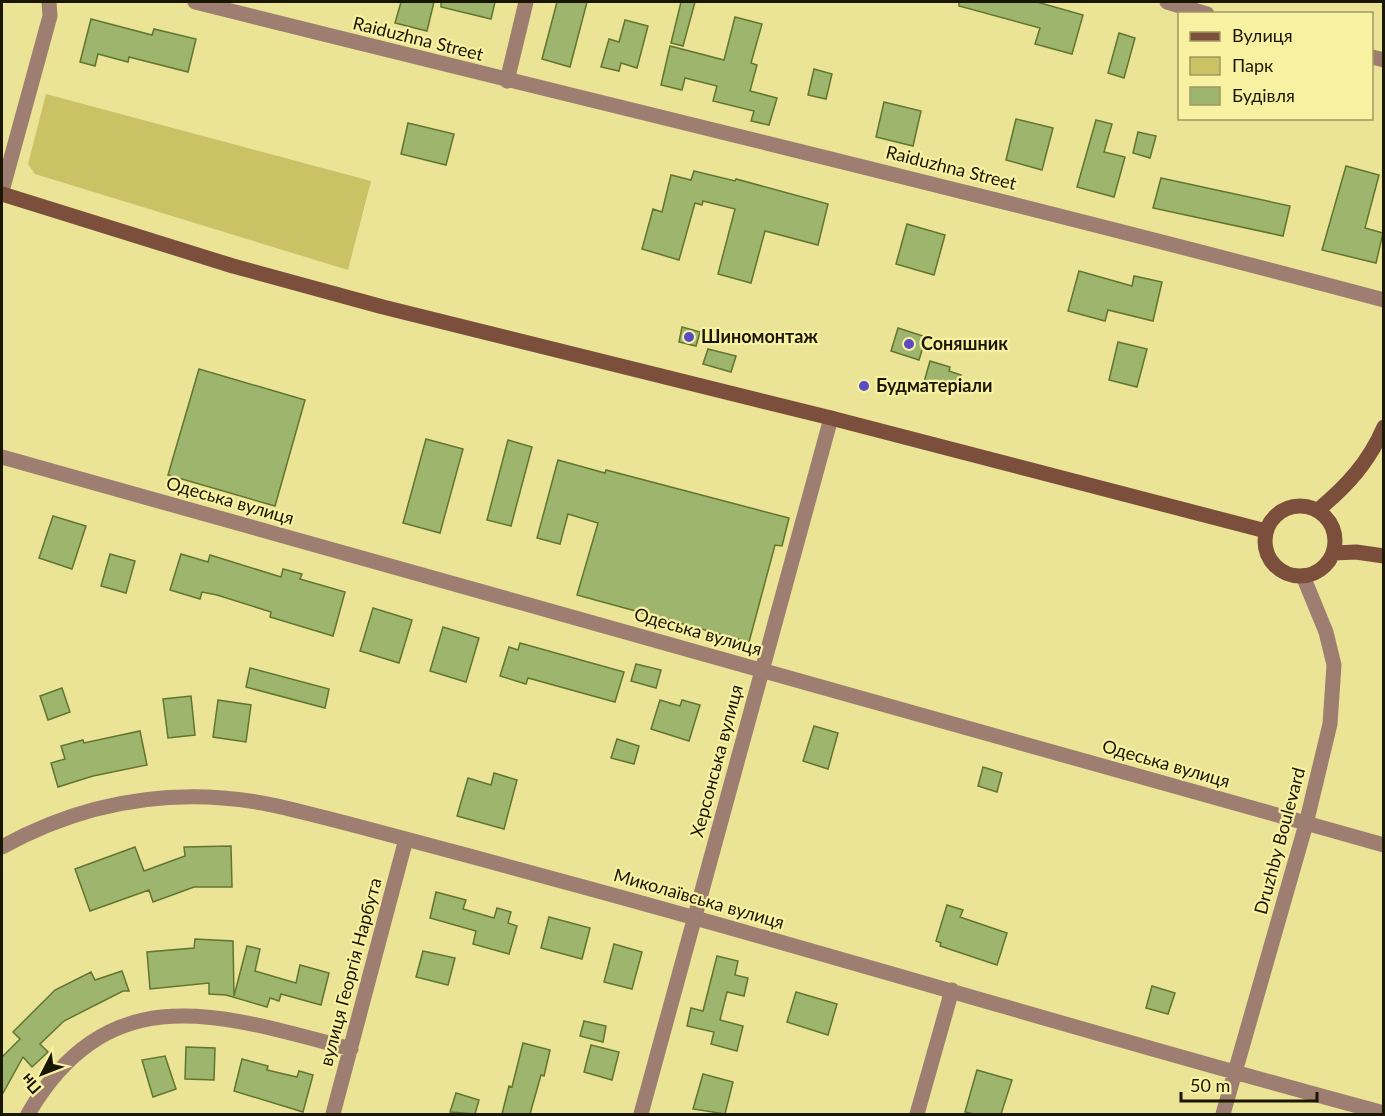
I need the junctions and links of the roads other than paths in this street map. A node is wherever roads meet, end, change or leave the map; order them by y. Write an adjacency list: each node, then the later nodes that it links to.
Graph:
1 (49, 2): 9 (street)
2 (195, 2): 6 (street, Raiduzhna Street)
3 (526, 2): 8 (street)
4 (1167, 2): 5 (street)
5 (1187, 5): 7 (street)
6 (251, 8): 8 (street, Raiduzhna Street)
7 (1203, 12)
8 (507, 81): 10 (street, Raiduzhna Street)
9 (2, 192): 11 (main road)
10 (1383, 300)
11 (831, 418): 15 (main road); 19 (street, Херсонська вулиця)
12 (1383, 427): 14 (main road)
13 (2, 457): 19 (street, Одеська вулиця)
14 (1318, 510): 15 (main road); 16 (main road)
15 (1266, 531): 18 (main road)
16 (1334, 553): 17 (main road); 18 (main road)
17 (1383, 556)
18 (1303, 576): 20 (street, Druzhby Boulevard)
19 (762, 670): 20 (street, Одеська вулиця); 24 (street, Херсонська вулиця)
20 (1306, 824): 22 (street, Одеська вулиця); 27 (street, Druzhby Boulevard)
21 (406, 839): 23 (street, Миколаївська вулиця); 24 (street, Миколаївська вулиця); 26 (street, вулиця Георгія Нарбута)
22 (1383, 845)
23 (2, 847)
24 (695, 917): 25 (street, Миколаївська вулиця); 31 (street, Херсонська вулиця)
25 (952, 990): 27 (street, Миколаївська вулиця); 32 (street)
26 (351, 1049): 29 (street); 30 (street, вулиця Георгія Нарбута)
27 (1235, 1074): 28 (street, Миколаївська вулиця); 33 (street, Druzhby Boulevard)
28 (1383, 1113)
29 (28, 1114)
30 (333, 1114)
31 (641, 1114)
32 (917, 1114)
33 (1223, 1114)

